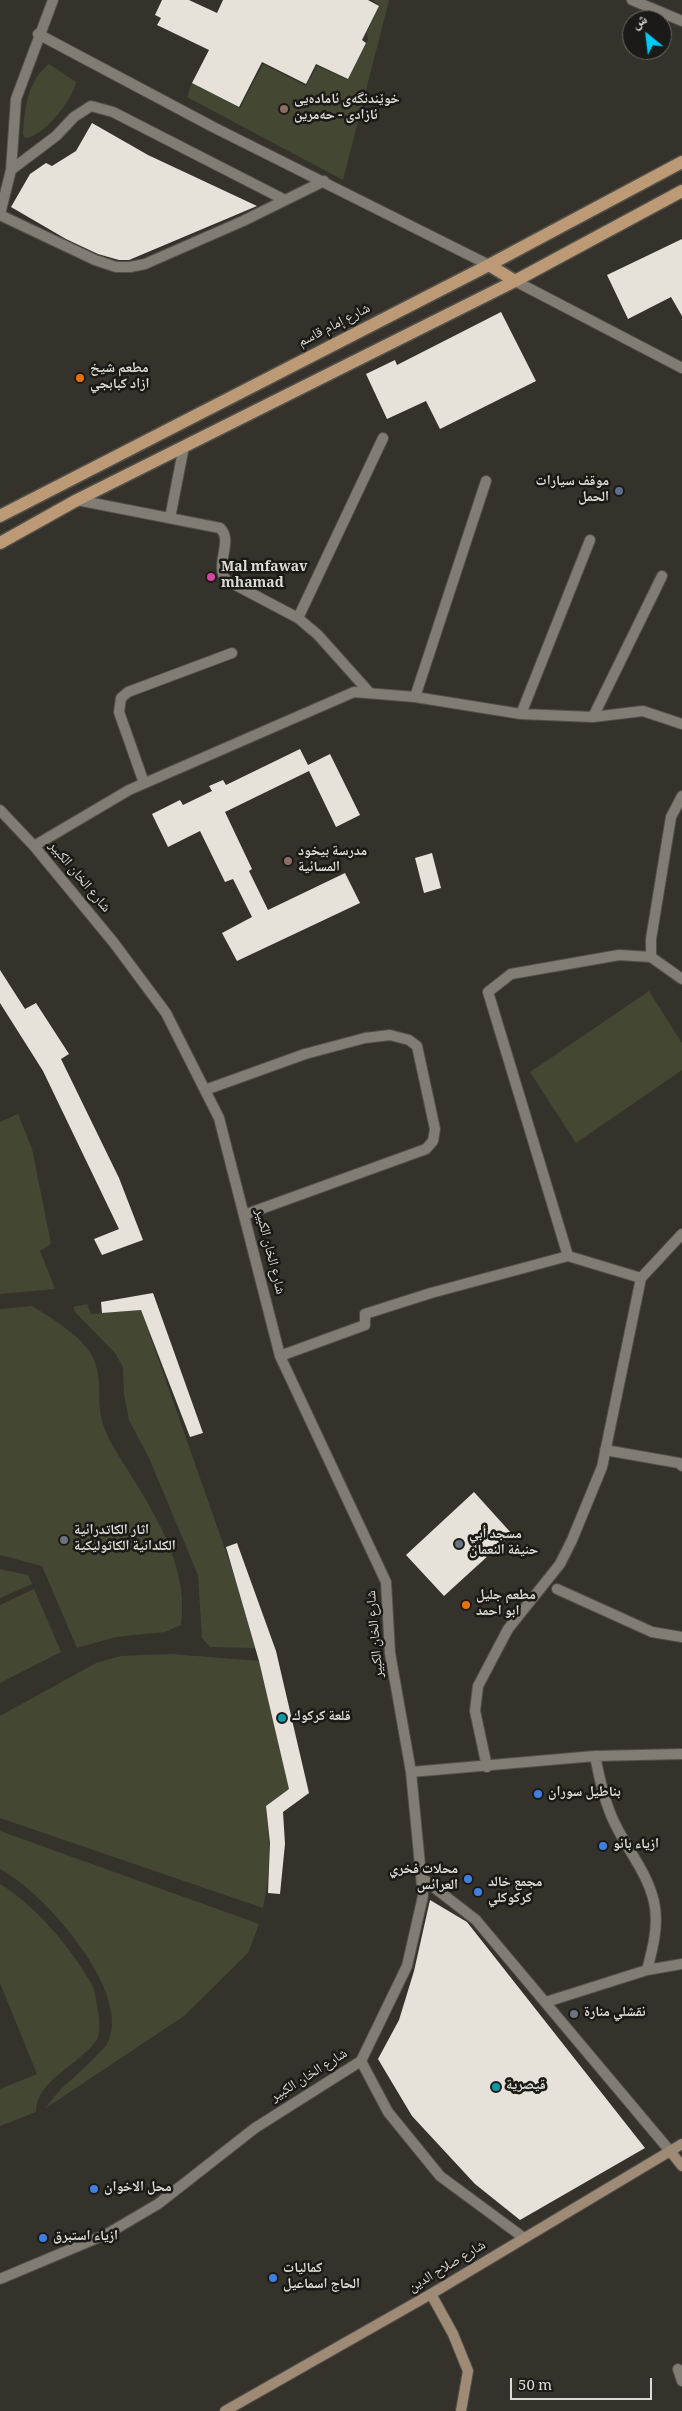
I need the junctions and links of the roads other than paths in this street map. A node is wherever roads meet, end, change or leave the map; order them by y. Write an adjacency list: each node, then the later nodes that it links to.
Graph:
1 (53, 0): 4 (street)
2 (632, 0): 3 (street)
3 (682, 21)
4 (38, 34): 6 (street); 7 (street)
5 (682, 162): 11 (main road, شارع إمام قاسم)
6 (11, 170): 9 (street); 10 (street)
7 (324, 181): 9 (street); 11 (street)
8 (682, 191): 12 (main road)
9 (285, 200): 10 (street)
10 (0, 214)
11 (488, 265): 12 (main road); 18 (main road, شارع إمام قاسم)
12 (515, 281): 13 (street); 15 (main road)
13 (682, 368)
14 (383, 438): 23 (street)
15 (184, 446): 17 (main road); 19 (street)
16 (486, 481): 26 (street)
17 (77, 500): 19 (street); 21 (main road)
18 (0, 516)
19 (170, 518): 23 (street)
20 (590, 540): 27 (street)
21 (0, 543)
22 (662, 576): 28 (street)
23 (298, 618): 25 (street)
24 (232, 653): 30 (street)
25 (369, 692): 26 (street); 30 (street)
26 (415, 697): 27 (street)
27 (521, 714): 28 (street)
28 (594, 717): 29 (street)
29 (682, 724)
30 (144, 783): 33 (street)
31 (682, 796): 34 (street)
32 (0, 810): 33 (street, شارع الخان الكبير)
33 (34, 846): 36 (street, شارع الخان الكبير)
34 (651, 957): 35 (street); 39 (street)
35 (682, 978)
36 (205, 1090): 37 (street, شارع الخان الكبير); 37 (street)
37 (244, 1215): 41 (street, شارع الخان الكبير)
38 (682, 1234): 40 (street)
39 (568, 1256): 40 (street); 41 (street)
40 (641, 1278): 42 (street)
41 (280, 1356): 49 (street, شارع الخان الكبير)
42 (605, 1450): 43 (street); 48 (street)
43 (681, 1463)
44 (558, 1589): 45 (street)
45 (682, 1637)
46 (682, 1754): 47 (street)
47 (595, 1756): 48 (street); 52 (street)
48 (487, 1766): 49 (street)
49 (411, 1772): 50 (street, شارع الخان الكبير)
50 (422, 1878): 53 (street); 54 (street, شارع الخان الكبير)
51 (682, 1964): 52 (street)
52 (647, 1970): 53 (street)
53 (546, 2002): 56 (street)
54 (361, 2061): 58 (street); 59 (street, شارع الخان الكبير)
55 (682, 2144): 56 (street, شارع صلاح الدين)
56 (670, 2151): 57 (street); 58 (street, شارع صلاح الدين)
57 (682, 2166)
58 (524, 2238): 60 (street, شارع صلاح الدين)
59 (0, 2279)
60 (431, 2294): 63 (street, شارع صلاح الدين); 64 (street)
61 (678, 2369): 62 (street)
62 (682, 2381)
63 (225, 2411)
64 (460, 2411)

